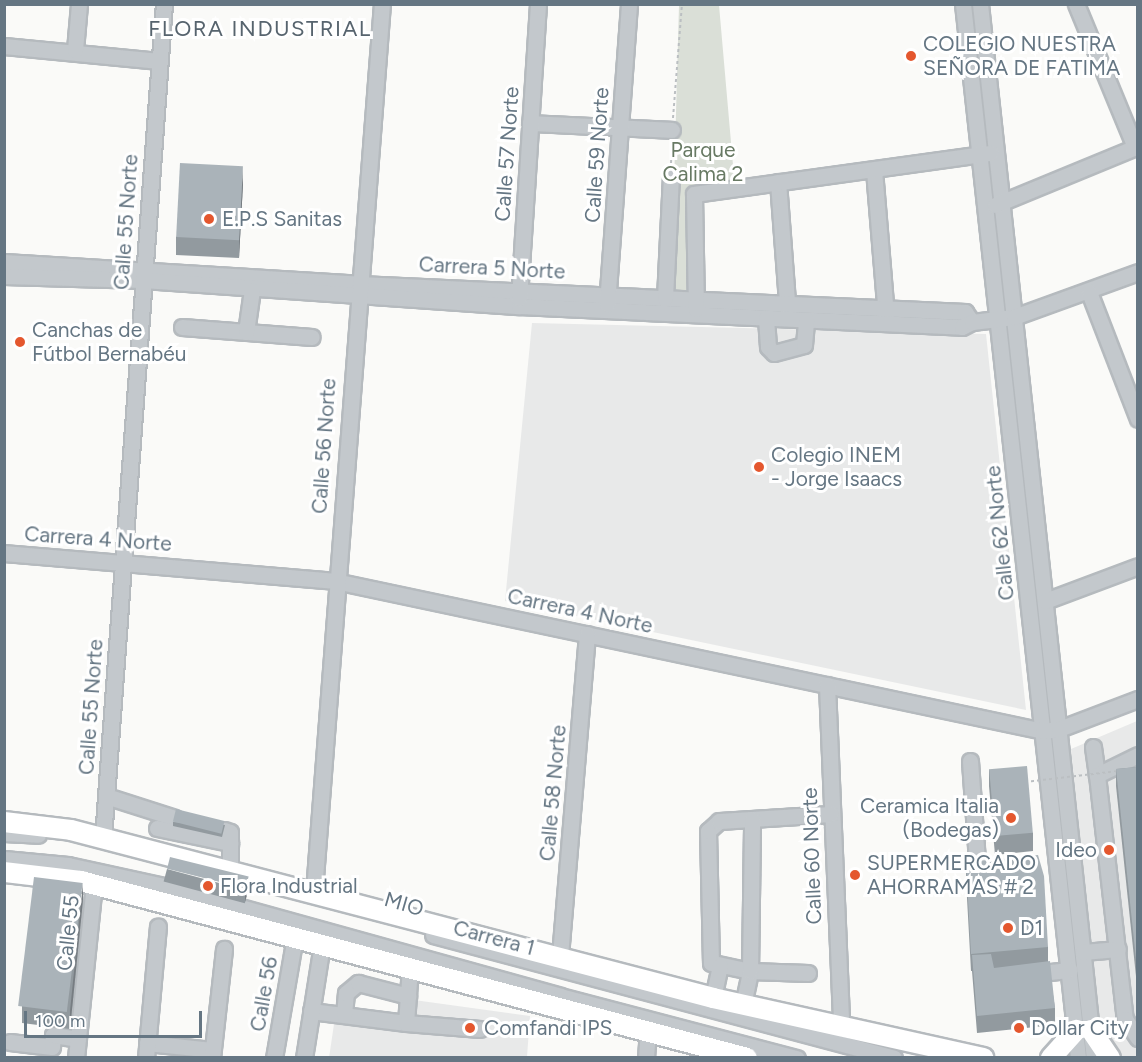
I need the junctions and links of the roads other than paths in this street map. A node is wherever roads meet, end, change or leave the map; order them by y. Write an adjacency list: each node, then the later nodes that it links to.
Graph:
1 (79, 4): 10 (street)
2 (164, 4): 11 (street, Calle 55 Norte)
3 (382, 4): 28 (street, Calle 56 Norte)
4 (538, 4): 12 (street, Calle 57 Norte)
5 (629, 4): 13 (street, Calle 59 Norte)
6 (963, 4): 17 (street, Calle 62 Norte)
7 (980, 4): 16 (street, Calle 62 Norte)
8 (1076, 4): 15 (street)
9 (4, 46): 10 (street)
10 (75, 50): 11 (street)
11 (159, 61): 25 (street, Calle 55 Norte)
12 (530, 123): 13 (street); 27 (street, Calle 57 Norte)
13 (619, 129): 14 (street); 32 (street, Calle 59 Norte)
14 (672, 130)
15 (1136, 146): 21 (street)
16 (996, 152): 17 (street); 21 (street, Calle 62 Norte)
17 (980, 154): 18 (street); 22 (street, Calle 62 Norte)
18 (874, 170): 20 (street); 35 (street)
19 (671, 175): 31 (street)
20 (778, 182): 34 (street); 36 (street)
21 (1002, 202): 22 (street); 37 (street, Calle 62 Norte)
22 (987, 209): 40 (street, Calle 62 Norte)
23 (4, 262): 25 (street, Carrera 5 Norte)
24 (1137, 272): 30 (street, Carrera 5 Norte)
25 (143, 275): 26 (street, Carrera 5 Norte); 28 (street, Carrera 5 Norte); 29 (street, Carrera 5 Norte); 48 (street, Calle 55 Norte)
26 (4, 276)
27 (519, 289): 28 (street, Carrera 5 Norte); 32 (street, Carrera 5 Norte); 33 (street, Calle 57 Norte)
28 (358, 290): 29 (street, Carrera 5 Norte); 33 (street, Carrera 5 Norte); 50 (street, Calle 56 Norte)
29 (252, 291): 44 (street)
30 (1089, 292): 37 (street, Carrera 5 Norte); 46 (street)
31 (665, 298): 32 (street, Carrera 5 Norte); 34 (street, Carrera 5 Norte)
32 (607, 302): 33 (street, Carrera 5 Norte); 34 (street, Carrera 5 Norte)
33 (519, 306)
34 (696, 307): 36 (street, Carrera 5 Norte); 38 (street, Carrera 5 Norte)
35 (885, 309): 36 (street, Carrera 5 Norte); 41 (street, Carrera 5 Norte); 42 (street)
36 (789, 312): 38 (street, Carrera 5 Norte); 39 (street, Carrera 5 Norte)
37 (1014, 317): 40 (street, Carrera 5 Norte); 51 (street, Calle 62 Norte)
38 (766, 318): 39 (street)
39 (806, 320): 42 (street, Carrera 5 Norte)
40 (998, 320): 41 (street, Carrera 5 Norte); 56 (street, Calle 62 Norte)
41 (972, 322): 42 (street, Carrera 5 Norte)
42 (886, 325)
43 (182, 327): 44 (street)
44 (246, 332): 45 (street)
45 (312, 337)
46 (1137, 419)
47 (4, 554): 48 (street, Carrera 4 Norte)
48 (123, 561): 50 (street, Carrera 4 Norte); 61 (street, Calle 55 Norte)
49 (1137, 566): 51 (street)
50 (335, 581): 52 (street, Carrera 4 Norte); 74 (street, Calle 56 Norte)
51 (1045, 601): 55 (street, Calle 62 Norte)
52 (587, 634): 53 (street, Carrera 4 Norte); 81 (street, Calle 58 Norte)
53 (827, 685): 56 (street, Carrera 4 Norte); 62 (street, Calle 60 Norte)
54 (1137, 699): 55 (street, Carrera 4 Norte)
55 (1059, 729): 56 (street, Carrera 4 Norte); 80 (street, Calle 62 Norte)
56 (1043, 730): 85 (street, Calle 62 Norte)
57 (1094, 747): 60 (street)
58 (1137, 755): 60 (street)
59 (970, 761): 70 (street)
60 (1097, 775): 79 (street)
61 (106, 796): 64 (street); 67 (street, Calle 55 Norte)
62 (831, 814): 63 (street); 95 (street, Calle 60 Norte)
63 (752, 819): 82 (street); 84 (street)
64 (166, 821): 68 (street); 71 (street)
65 (4, 822): 67 (main road, Carrera 1)
66 (4, 833): 110 (street, MIO)
67 (103, 838): 68 (main road, Carrera 1)
68 (141, 848): 71 (main road, Carrera 1)
69 (4, 860): 109 (street)
70 (1008, 867)
71 (230, 870): 74 (main road, Carrera 1)
72 (4, 872): 73 (main road)
73 (94, 884): 76 (main road); 100 (street, Calle 55)
74 (314, 891): 81 (main road, Carrera 1)
75 (158, 927): 102 (street)
76 (295, 937): 77 (main road); 88 (street, Calle 56)
77 (322, 944): 83 (main road); 91 (street)
78 (224, 949): 103 (street)
79 (1118, 949): 80 (street); 99 (street)
80 (1083, 952): 97 (street, Calle 62 Norte)
81 (560, 956): 90 (main road, Carrera 1)
82 (720, 966): 84 (street); 90 (street)
83 (410, 967): 89 (street); 98 (main road)
84 (750, 970): 86 (street); 92 (street)
85 (1070, 970): 87 (street); 97 (street, Calle 62 Norte)
86 (808, 972)
87 (1010, 976)
88 (286, 993): 91 (street); 105 (street, Calle 56)
89 (408, 996): 93 (street); 94 (street)
90 (713, 998): 92 (main road, Carrera 1)
91 (312, 1005): 93 (street); 106 (street)
92 (743, 1005): 95 (main road, Carrera 1)
93 (344, 1015): 94 (street)
94 (406, 1023): 96 (street)
95 (841, 1026): 111 (main road, Carrera 1)
96 (480, 1029)
97 (1084, 1030): 112 (main road); 113 (street, Calle 62 Norte); 114 (street, Calle 62 Norte); 115 (main road)
98 (648, 1031): 107 (street); 108 (main road)
99 (1137, 1038)
100 (78, 1039): 101 (street); 104 (street, Calle 55)
101 (9, 1042)
102 (147, 1050): 103 (street)
103 (212, 1054)
104 (76, 1058)
105 (274, 1058)
106 (304, 1058)
107 (646, 1058)
108 (747, 1058)
109 (797, 1058)
110 (894, 1058)
111 (983, 1058)
112 (1051, 1058)
113 (1078, 1058)
114 (1094, 1058)
115 (1110, 1058)

